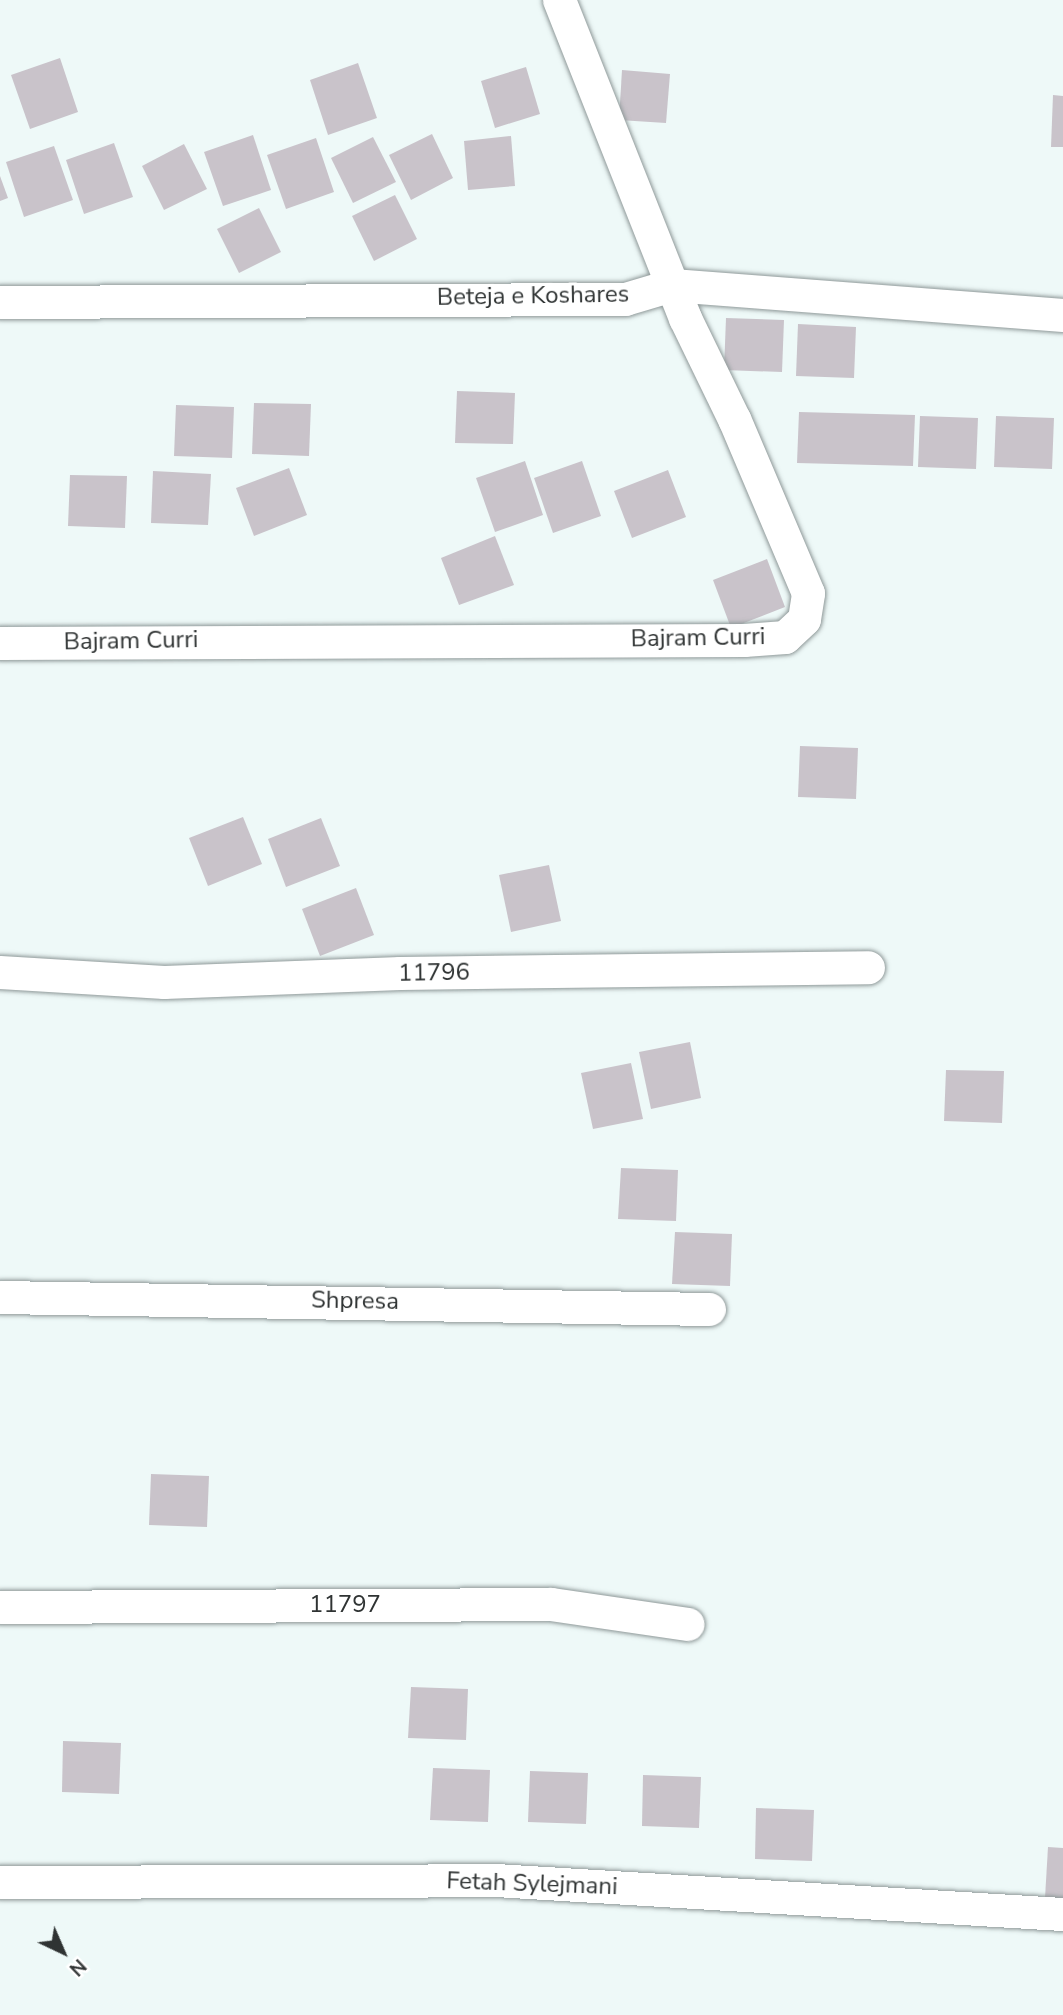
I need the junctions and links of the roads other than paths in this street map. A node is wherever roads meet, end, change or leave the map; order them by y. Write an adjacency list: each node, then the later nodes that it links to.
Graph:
1 (559, 0): 2 (street, Bajram Curri)
2 (672, 285): 3 (street, Beteja e Koshares); 4 (street, Beteja e Koshares); 5 (street, Bajram Curri)
3 (0, 302)
4 (1063, 315)
5 (0, 643)
6 (868, 967): 7 (street, 11796)
7 (0, 972)
8 (0, 1297): 9 (street, Shpresa)
9 (709, 1309)
10 (0, 1607): 11 (street, 11797)
11 (688, 1624)
12 (0, 1882): 13 (street, Fetah Sylejmani)
13 (1063, 1914)

